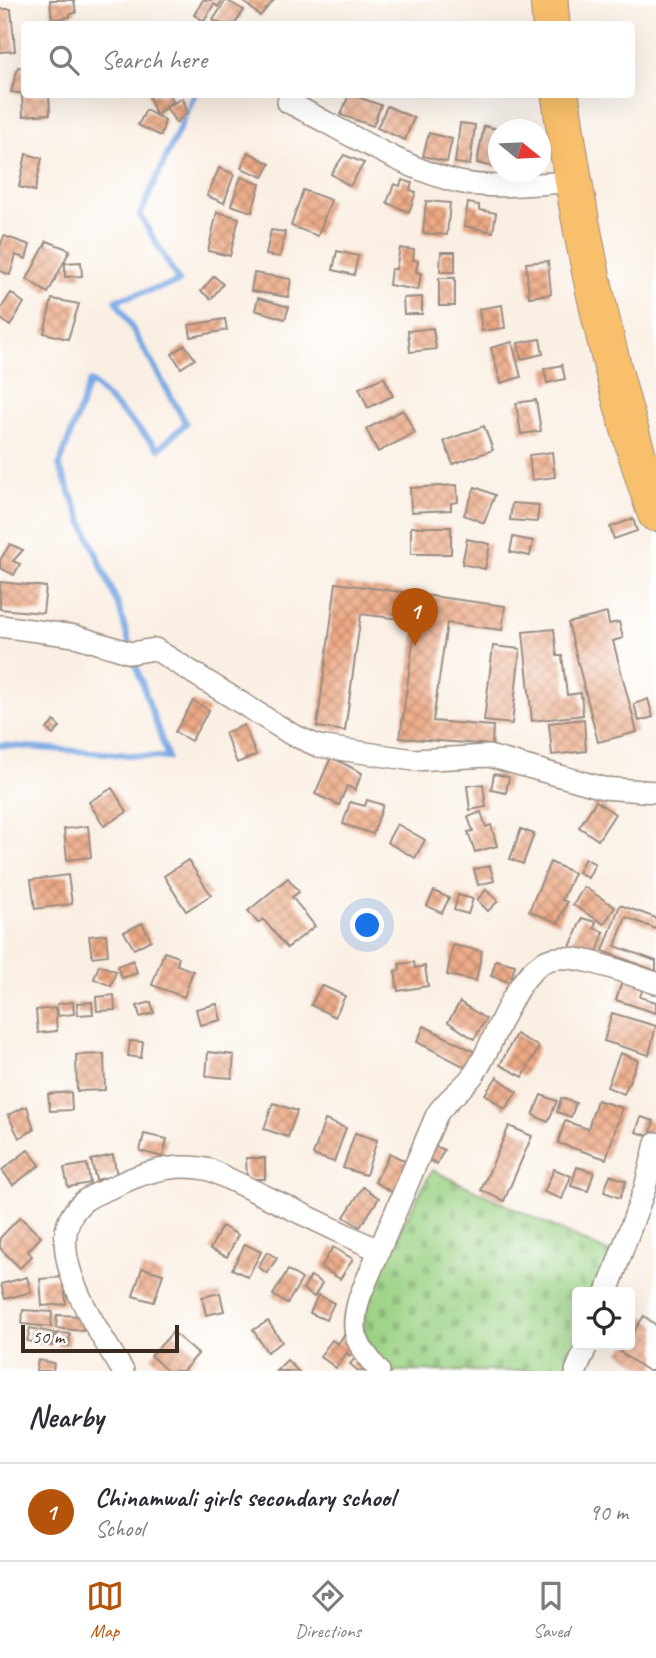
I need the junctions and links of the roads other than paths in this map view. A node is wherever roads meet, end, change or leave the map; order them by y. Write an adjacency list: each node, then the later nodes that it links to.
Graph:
1 (549, 0): 2 (highway)
2 (551, 21)
3 (561, 98): 5 (highway)
4 (288, 102): 5 (street)
5 (573, 182): 6 (highway)
6 (656, 513)
7 (0, 626): 8 (street)
8 (656, 792)
9 (656, 983): 11 (street)
10 (656, 1143): 12 (street)
11 (378, 1250): 14 (street); 15 (street)
12 (609, 1287)
13 (585, 1350): 16 (street)
14 (123, 1371)
15 (379, 1371)
16 (576, 1371)

